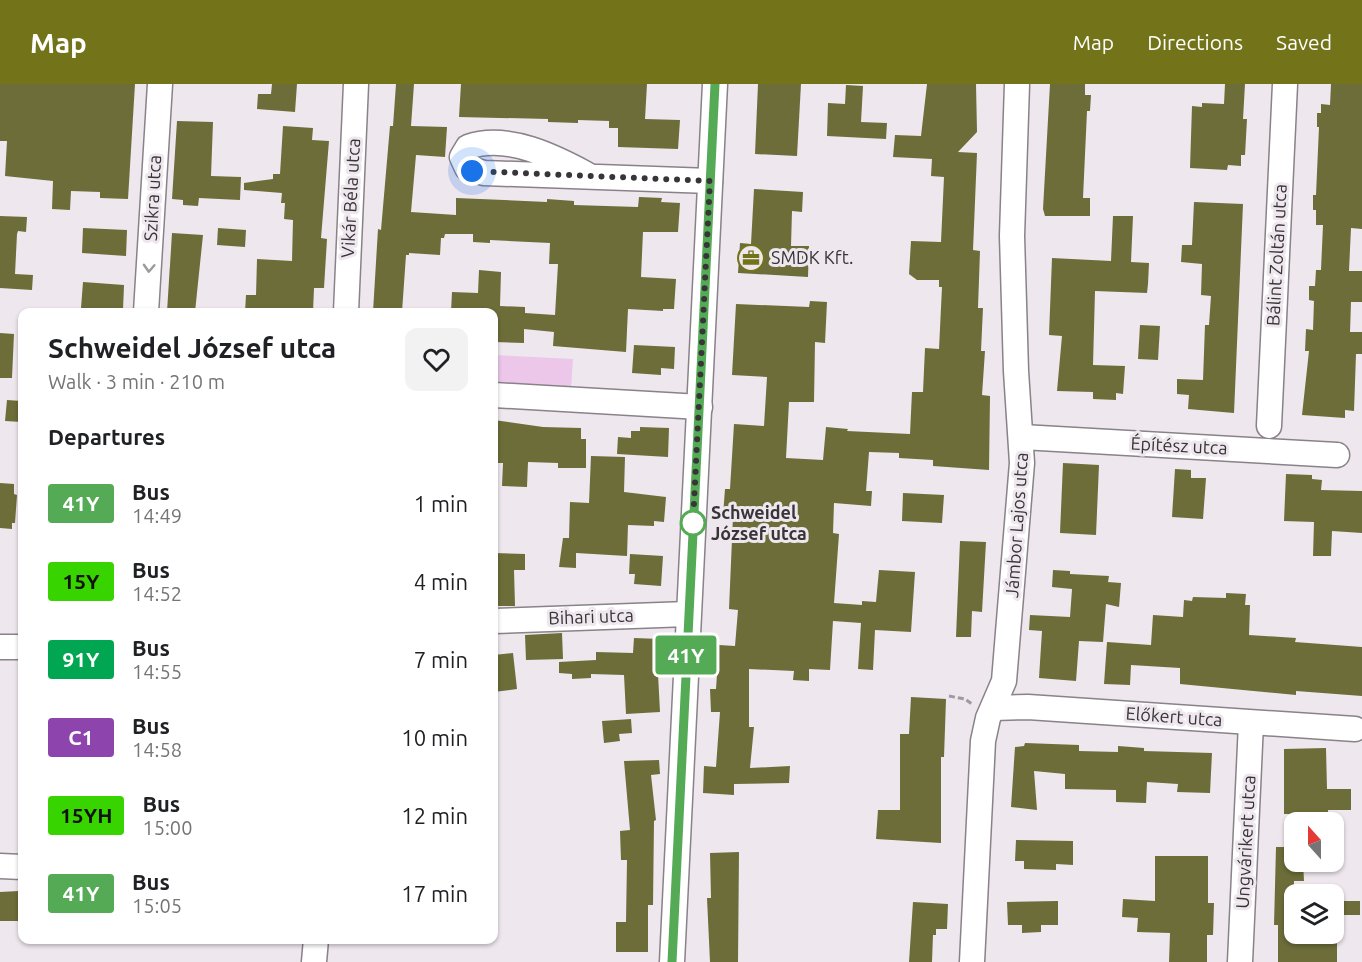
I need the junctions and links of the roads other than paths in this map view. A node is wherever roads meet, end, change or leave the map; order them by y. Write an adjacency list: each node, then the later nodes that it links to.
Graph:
1 (159, 84): 8 (street, Szikra utca, one-way to 8)
2 (356, 84): 9 (street, Vikár Béla utca)
3 (715, 84): 7 (street)
4 (1017, 84): 13 (street, Jámbor Lajos utca)
5 (1285, 84): 12 (street, Bálint Zoltán utca)
6 (588, 175): 7 (street)
7 (710, 181): 11 (street)
8 (146, 308)
9 (346, 308)
10 (498, 395): 11 (street)
11 (700, 407): 15 (street)
12 (1269, 426)
13 (1022, 437): 14 (street, Építész utca); 19 (street, Jámbor Lajos utca)
14 (1337, 455)
15 (688, 614): 16 (street, Bihari utca); 26 (street)
16 (498, 621)
17 (0, 646): 18 (street)
18 (18, 646)
19 (993, 708): 20 (street, Előkert utca); 27 (street, Jámbor Lajos utca)
20 (1251, 723): 21 (street, Előkert utca); 28 (street, Ungvárikert utca)
21 (1356, 729)
22 (0, 866): 23 (street)
23 (18, 867)
24 (316, 944): 25 (street)
25 (314, 962)
26 (672, 962)
27 (972, 962)
28 (1240, 962)

